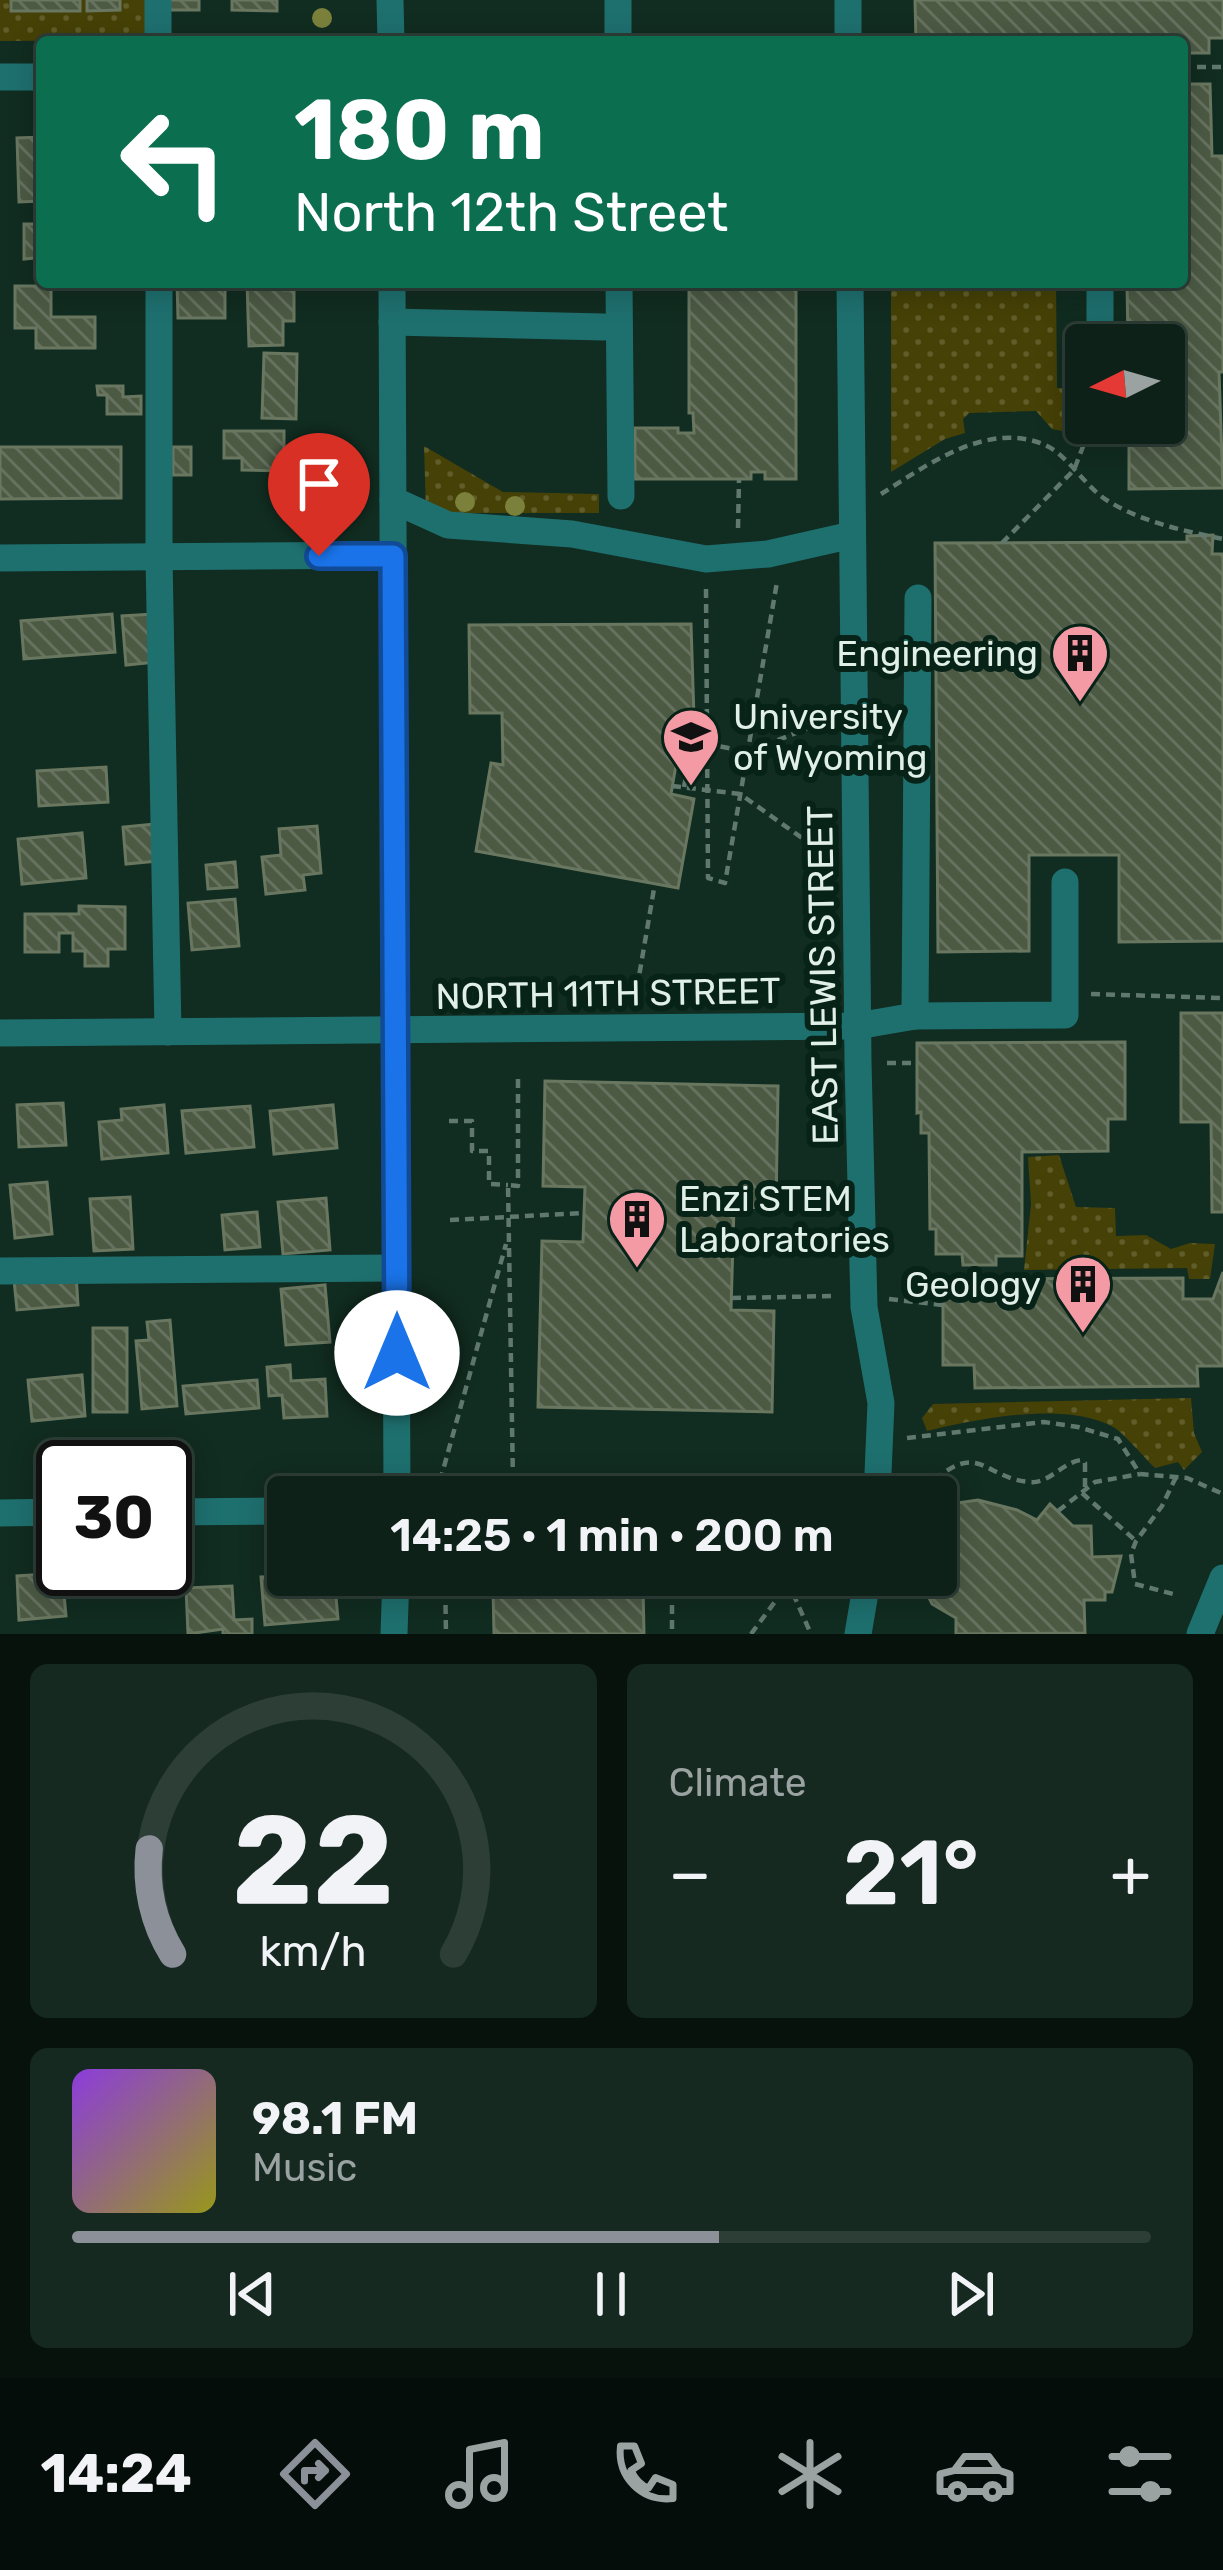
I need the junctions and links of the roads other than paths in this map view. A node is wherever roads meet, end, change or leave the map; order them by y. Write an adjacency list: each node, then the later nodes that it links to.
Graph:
1 (158, 0): 5 (street)
2 (390, 0): 6 (street)
3 (618, 0): 7 (street)
4 (848, 0): 8 (street)
5 (158, 36)
6 (391, 36)
7 (618, 36)
8 (848, 36)
9 (0, 77): 10 (street)
10 (36, 77)
11 (158, 288): 24 (street)
12 (392, 288): 16 (street)
13 (619, 288): 19 (street)
14 (850, 288): 21 (street, EAST LEWIS STREET)
15 (1100, 288): 17 (street)
16 (392, 322): 18 (street); 20 (street)
17 (1100, 324)
18 (604, 327)
19 (621, 496)
20 (393, 500): 21 (street); 22 (street)
21 (852, 524): 28 (street, EAST LEWIS STREET)
22 (393, 556): 24 (street); 29 (street)
23 (0, 558): 24 (street)
24 (159, 558): 30 (street)
25 (918, 598): 27 (street)
26 (1065, 882): 27 (street, NORTH 11TH STREET)
27 (915, 1016): 28 (street, NORTH 11TH STREET)
28 (857, 1026): 29 (street, NORTH 11TH STREET); 35 (street, EAST LEWIS STREET)
29 (396, 1031): 30 (street, NORTH 11TH STREET); 32 (street)
30 (168, 1032): 31 (street, NORTH 11TH STREET)
31 (0, 1034)
32 (397, 1268): 33 (street); 34 (street)
33 (0, 1271)
34 (397, 1476)
35 (878, 1476)
36 (267, 1511): 38 (street)
37 (36, 1512): 39 (street)
38 (192, 1512)
39 (0, 1513)
40 (1223, 1577): 45 (street)
41 (395, 1596): 43 (street)
42 (864, 1596): 44 (street)
43 (394, 1634)
44 (858, 1634)
45 (1200, 1634)

